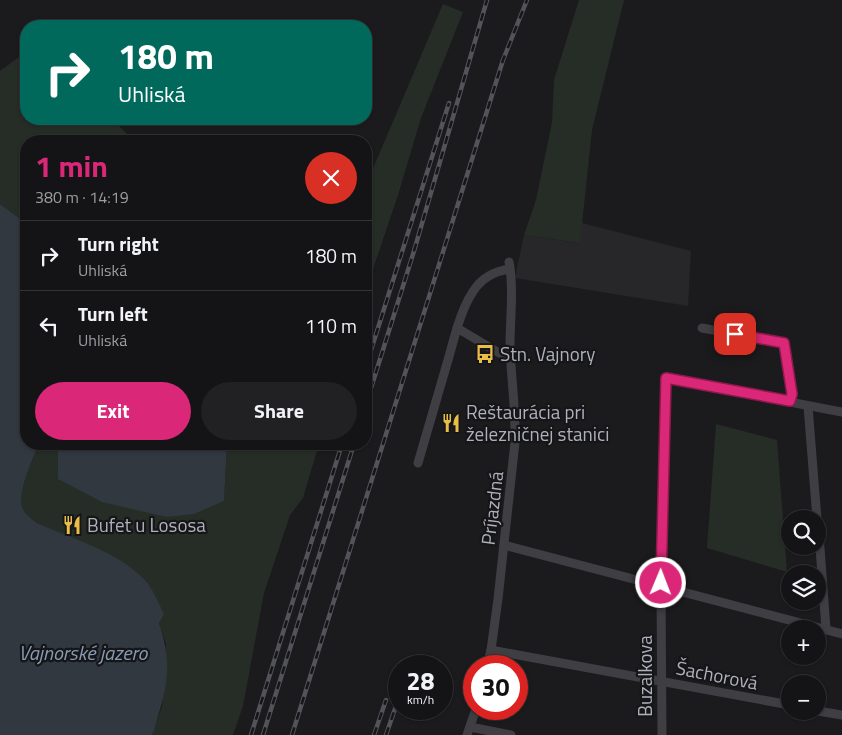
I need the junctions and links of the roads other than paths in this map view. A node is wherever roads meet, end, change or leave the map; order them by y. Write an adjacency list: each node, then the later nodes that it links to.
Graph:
1 (457, 328): 3 (street); 3 (street, Príjazdná); 7 (street)
2 (702, 328): 4 (street)
3 (511, 360): 9 (street, Príjazdná)
4 (790, 401): 5 (street); 11 (street, Buzalkova)
5 (808, 406): 6 (street); 8 (street)
6 (842, 412)
7 (418, 463)
8 (816, 510)
9 (504, 546): 11 (street); 16 (street, Príjazdná)
10 (820, 555): 13 (street)
11 (661, 586): 12 (street); 18 (street, Buzalkova)
12 (791, 620)
13 (825, 620)
14 (826, 629): 15 (street)
15 (842, 634)
16 (491, 650): 17 (street, Príjazdná); 18 (street, Šachorová)
17 (490, 655)
18 (661, 681): 19 (street, Šachorová); 24 (street, Buzalkova)
19 (781, 703)
20 (826, 712): 21 (street)
21 (842, 715)
22 (468, 731): 23 (street)
23 (511, 735)
24 (662, 735)

